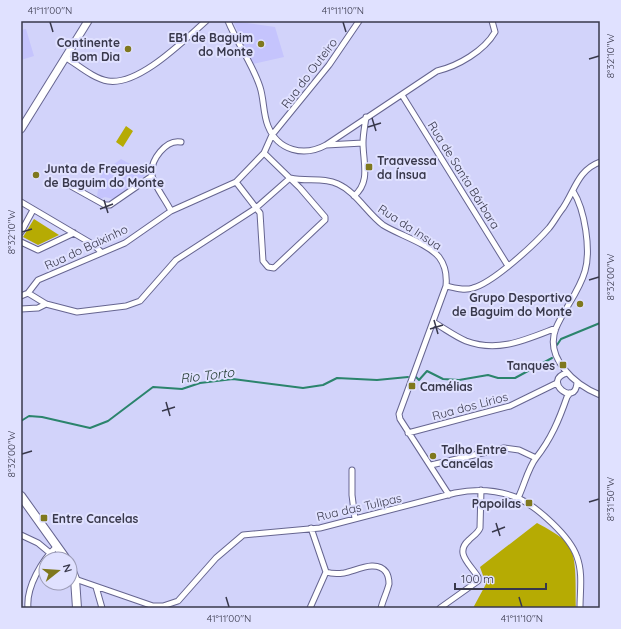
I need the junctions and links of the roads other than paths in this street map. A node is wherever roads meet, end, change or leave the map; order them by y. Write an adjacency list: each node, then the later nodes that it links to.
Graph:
1 (88, 21): 6 (main road)
2 (206, 21): 6 (street)
3 (228, 21): 10 (street)
4 (359, 21): 10 (street, Rua do Outeiro)
5 (492, 21): 7 (street)
6 (65, 57): 9 (main road)
7 (402, 95): 8 (street); 30 (street, Rua de Santa Bárbara)
8 (366, 117): 12 (street); 13 (street)
9 (21, 129)
10 (272, 135): 13 (street); 14 (street, Rua do Baixinho)
11 (181, 142): 16 (street)
12 (363, 143): 13 (street); 21 (street)
13 (326, 145)
14 (264, 153): 17 (street); 18 (street, Rua do Baixinho)
15 (600, 162): 20 (street)
16 (152, 176): 19 (street); 25 (street)
17 (290, 178): 21 (street, Rua da Insua); 23 (street); 23 (street)
18 (236, 182): 23 (street); 25 (street, Rua do Baixinho)
19 (69, 185)
20 (573, 191): 30 (street); 37 (street)
21 (354, 196): 31 (street, Rua da Insua)
22 (21, 202): 24 (street)
23 (256, 208): 34 (street)
24 (33, 210): 26 (street); 27 (street)
25 (171, 211): 29 (street, Rua do Baixinho)
26 (21, 232)
27 (74, 233): 28 (street); 29 (street)
28 (21, 242)
29 (101, 252): 32 (street, Rua do Baixinho)
30 (508, 266): 31 (street)
31 (446, 286): 36 (street, Rua da Insua)
32 (28, 293): 33 (street, Rua do Baixinho); 34 (street)
33 (21, 296)
34 (46, 304): 35 (street)
35 (21, 309)
36 (433, 322): 37 (street); 43 (street, Rua da Insua)
37 (556, 328): 38 (street)
38 (567, 374): 39 (street); 40 (street)
39 (577, 382): 41 (street); 42 (street)
40 (558, 383): 41 (street); 43 (street, Rua dos Lírios)
41 (570, 393): 44 (street)
42 (600, 395)
43 (408, 433): 45 (street, Rua da Insua)
44 (536, 458): 45 (street); 50 (street)
45 (431, 465): 48 (street, Rua da Insua)
46 (352, 470): 51 (street)
47 (481, 490): 48 (street, Rua das Tulipas); 50 (street, Rua das Tulipas); 69 (street)
48 (449, 495): 51 (street, Rua das Tulipas)
49 (21, 496): 54 (main road)
50 (518, 498): 70 (street, Rua das Tulipas)
51 (356, 519): 52 (street, Rua das Tulipas)
52 (311, 528): 58 (street); 63 (street, Rua das Tulipas)
53 (21, 536): 55 (street)
54 (57, 546): 56 (street); 57 (main road)
55 (48, 551)
56 (52, 551)
57 (60, 551)
58 (326, 572): 67 (street); 68 (street)
59 (38, 574): 64 (street)
60 (78, 580): 61 (street, Rua das Tulipas)
61 (96, 586): 63 (street, Rua das Tulipas); 66 (street)
62 (75, 591): 65 (main road)
63 (173, 606)
64 (28, 608)
65 (77, 608)
66 (102, 608)
67 (310, 608)
68 (381, 608)
69 (440, 608)
70 (580, 608)

